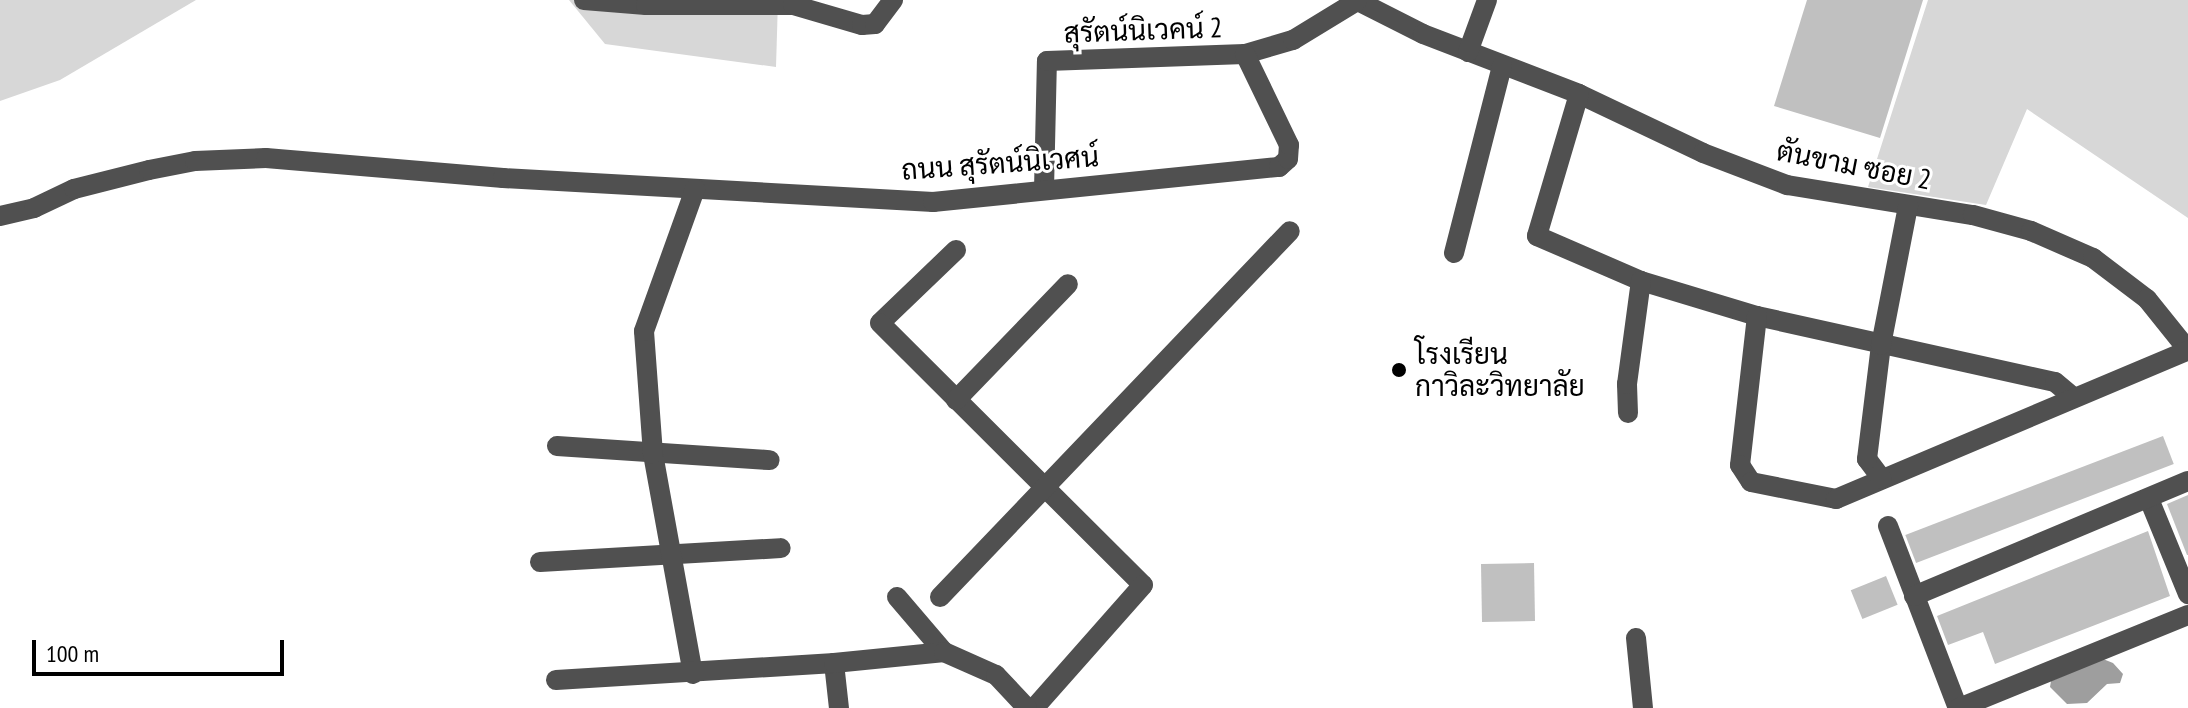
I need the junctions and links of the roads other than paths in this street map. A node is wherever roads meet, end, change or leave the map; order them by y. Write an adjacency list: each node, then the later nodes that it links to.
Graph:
1 (584, 0): 2 (street)
2 (893, 0)
3 (1356, 0): 5 (street, ตันขาม ซอย 2); 6 (street, สุรัตน์นิเวคน์ 2)
4 (1487, 0): 5 (street)
5 (1468, 52): 7 (street, ตันขาม ซอย 2)
6 (1245, 54): 10 (street, สุรัตน์นิเวคน์ 2); 10 (street, ถนน สุรัตน์นิเวศน์)
7 (1502, 66): 8 (street, ตันขาม ซอย 2); 15 (street)
8 (1579, 94): 11 (street, ตันขาม ซอย 2); 16 (street)
9 (695, 189): 10 (street, ถนน สุรัตน์นิเวศน์); 12 (street, ถนน สุรัตน์นิเวศน์); 25 (street)
10 (1044, 190)
11 (1908, 206): 19 (street); 20 (street, ตันขาม ซอย 2)
12 (0, 216)
13 (1290, 231): 29 (street)
14 (956, 250): 22 (street)
15 (1454, 253)
16 (1641, 281): 18 (street); 23 (street)
17 (1068, 284): 22 (street)
18 (1757, 316): 19 (street); 27 (street)
19 (1881, 345): 21 (street); 27 (street)
20 (2188, 350): 21 (street)
21 (2073, 397): 27 (street)
22 (956, 400): 29 (street)
23 (1628, 413)
24 (557, 446): 25 (street)
25 (653, 454): 26 (street); 33 (street)
26 (770, 460)
27 (1882, 479)
28 (2188, 481): 30 (street)
29 (1045, 489): 38 (street); 47 (street)
30 (2149, 499): 35 (street); 36 (street)
31 (1888, 526): 36 (street)
32 (781, 548): 33 (street)
33 (673, 556): 34 (street); 43 (street)
34 (540, 562)
35 (2188, 594)
36 (1914, 596): 49 (street)
37 (897, 597): 41 (street)
38 (940, 597)
39 (2188, 615): 49 (street)
40 (1636, 638): 48 (street)
41 (944, 652): 42 (street); 46 (street)
42 (834, 663): 43 (street); 45 (street)
43 (693, 674): 44 (street)
44 (556, 680)
45 (839, 708)
46 (1027, 708)
47 (1034, 708)
48 (1643, 708)
49 (1958, 708)

